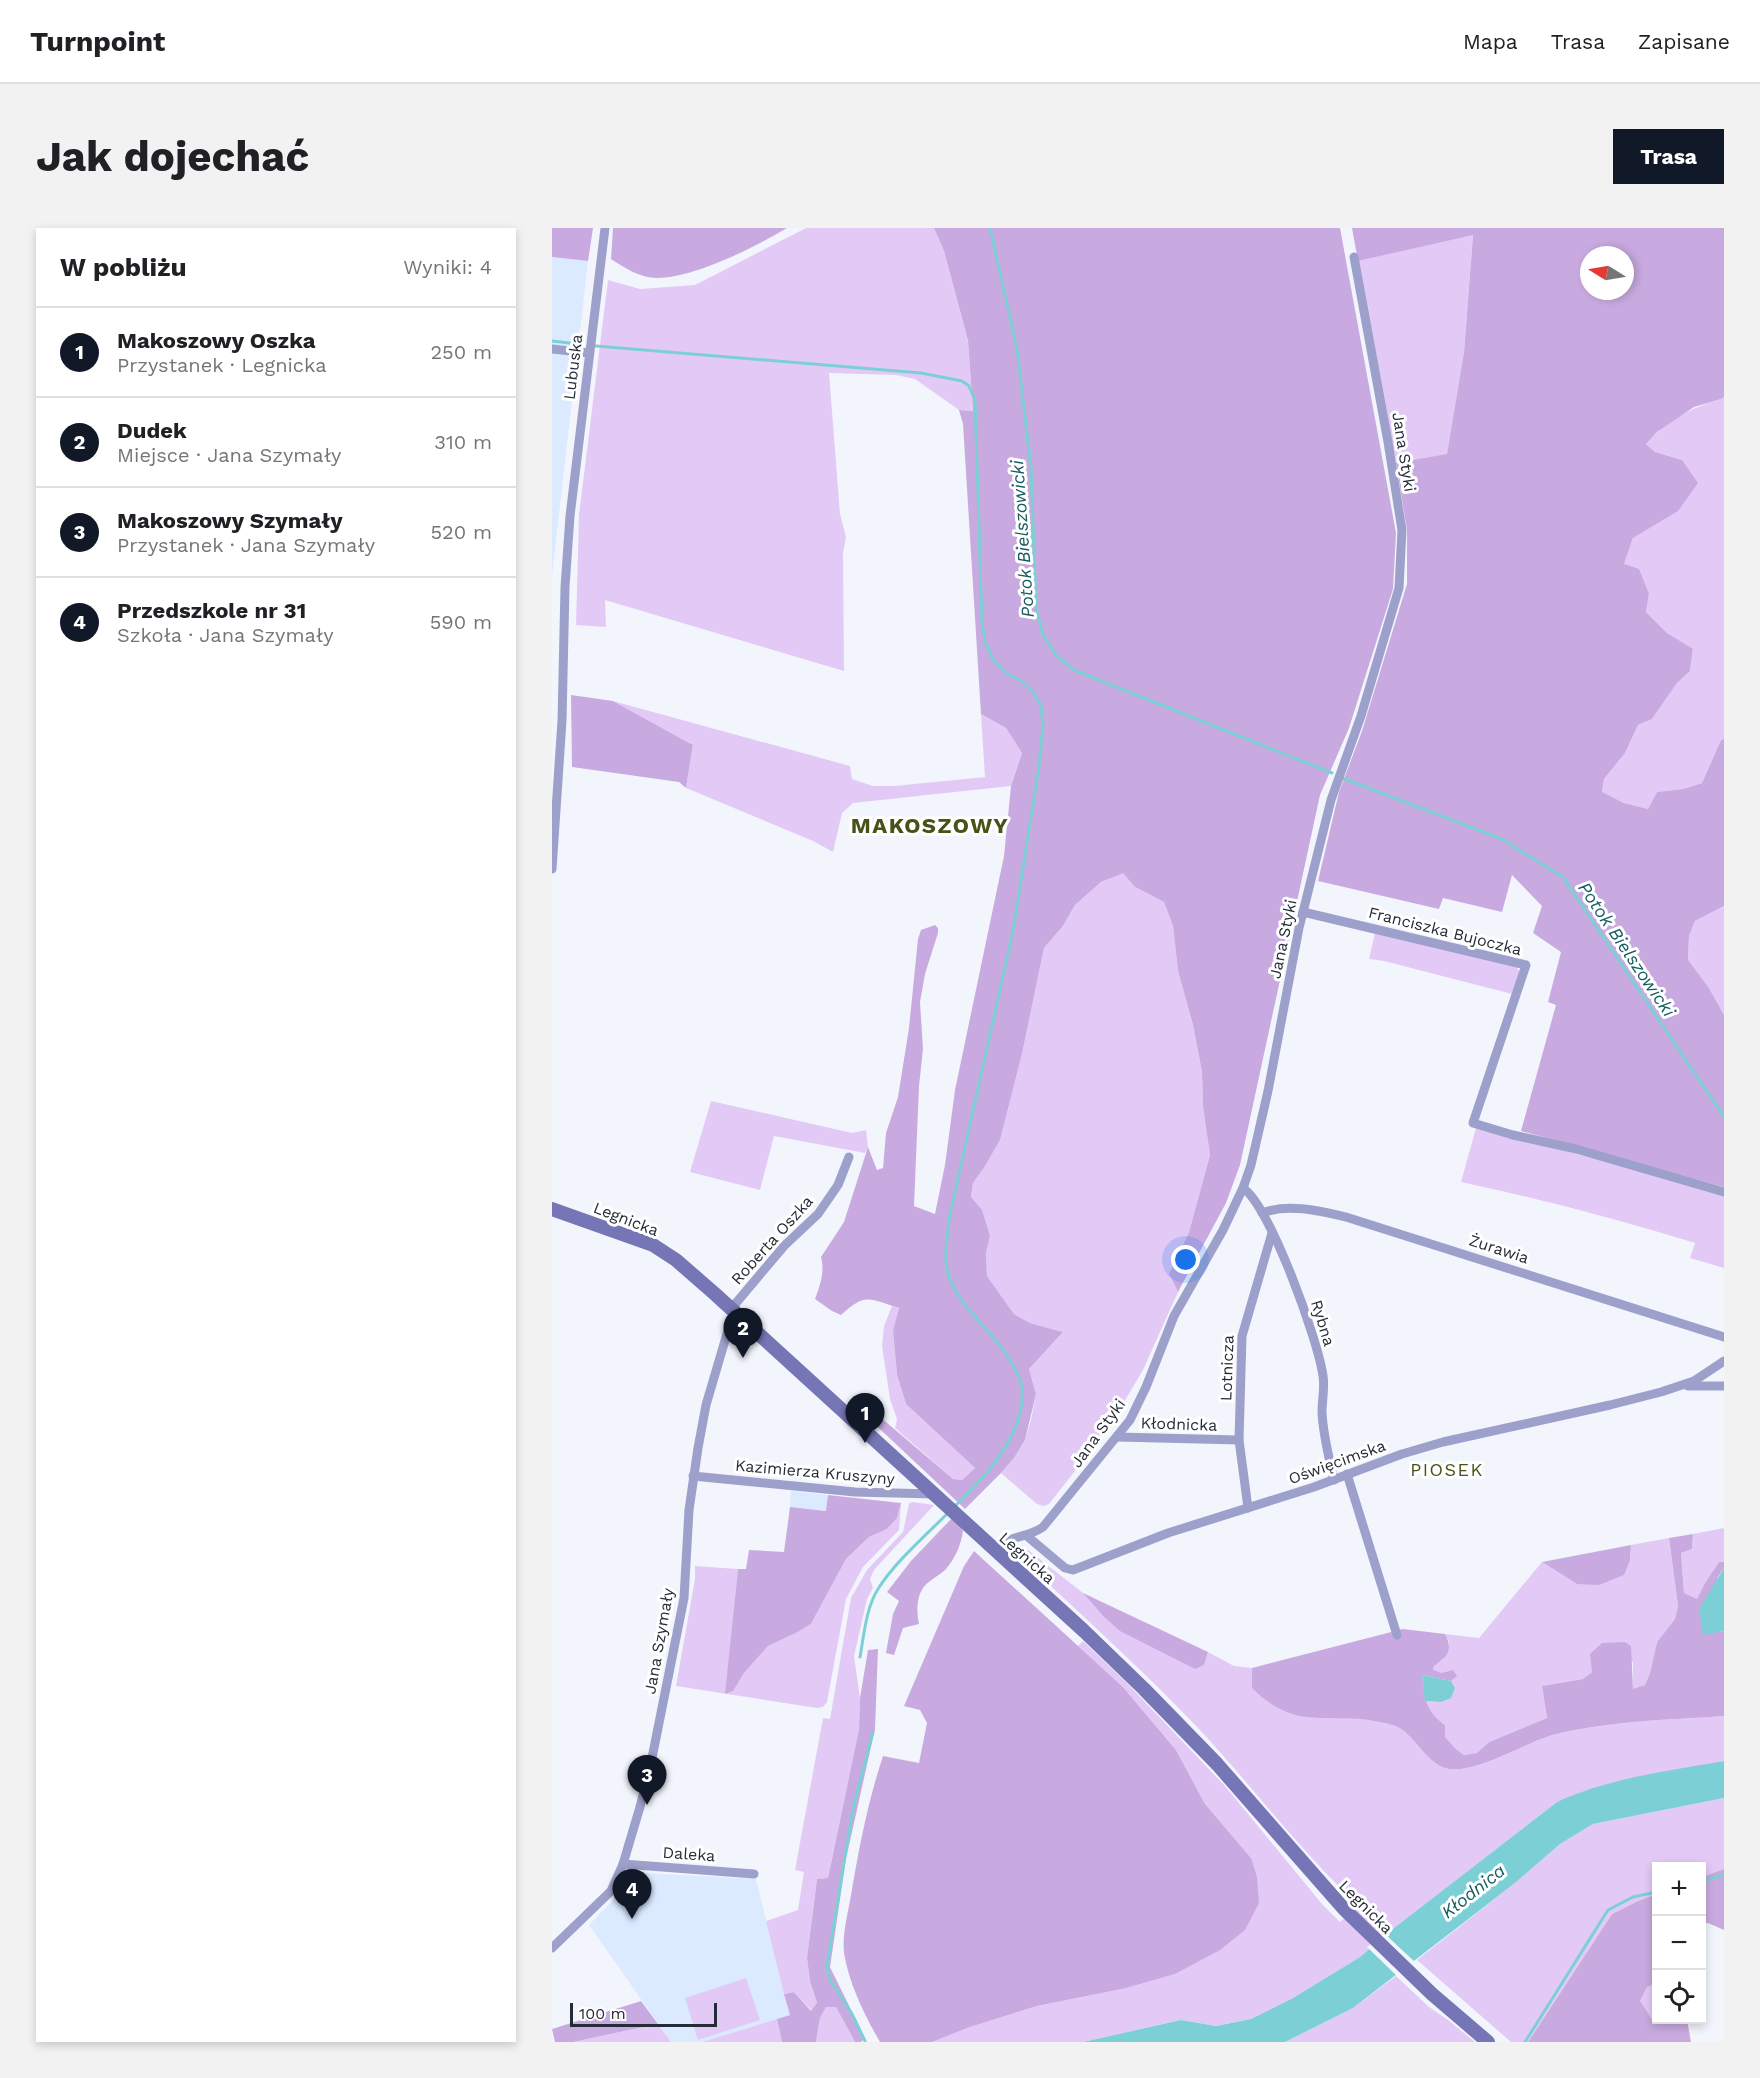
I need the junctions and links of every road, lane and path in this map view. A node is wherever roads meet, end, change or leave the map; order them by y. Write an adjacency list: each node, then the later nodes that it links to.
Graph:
1 (605, 228): 4 (street, Lubuska)
2 (1354, 257): 6 (street, Jana Styki)
3 (552, 349): 4 (street)
4 (590, 353): 5 (street, Lubuska)
5 (552, 869)
6 (1303, 912): 8 (street, Jana Styki); 9 (street, Franciszka Bujoczka)
7 (849, 1158): 13 (street, Roberta Oszka)
8 (1243, 1188): 11 (street, Rybna); 18 (street, Jana Styki)
9 (1724, 1192)
10 (552, 1209): 13 (main road, Legnicka)
11 (1262, 1213): 12 (street, Rybna); 14 (street, Żurawia)
12 (1272, 1233): 19 (street, Lotnicza); 22 (street, Rybna)
13 (734, 1311): 21 (street, Jana Szymały); 23 (main road, Legnicka)
14 (1724, 1337)
15 (1722, 1366): 17 (street, Oświęcimska)
16 (1724, 1386): 17 (street, Oświęcimska)
17 (1674, 1388): 20 (street, Oświęcimska)
18 (1118, 1437): 19 (street, Kłodnicka); 25 (street, Jana Styki)
19 (1239, 1440): 24 (street, Lotnicza)
20 (1347, 1474): 22 (street, Oświęcimska); 27 (street)
21 (693, 1476): 23 (street, Kazimierza Kruszyny); 28 (street, Jana Szymały)
22 (1334, 1480): 24 (street, Oświęcimska)
23 (937, 1497): 26 (main road, Legnicka)
24 (1248, 1508): 25 (street, Oświęcimska)
25 (1027, 1536): 26 (street, Jana Styki)
26 (994, 1550): 31 (main road, Legnicka)
27 (1396, 1635)
28 (623, 1864): 29 (street, Daleka); 30 (street, Jana Szymały)
29 (753, 1874)
30 (552, 1948)
31 (1488, 2042)

